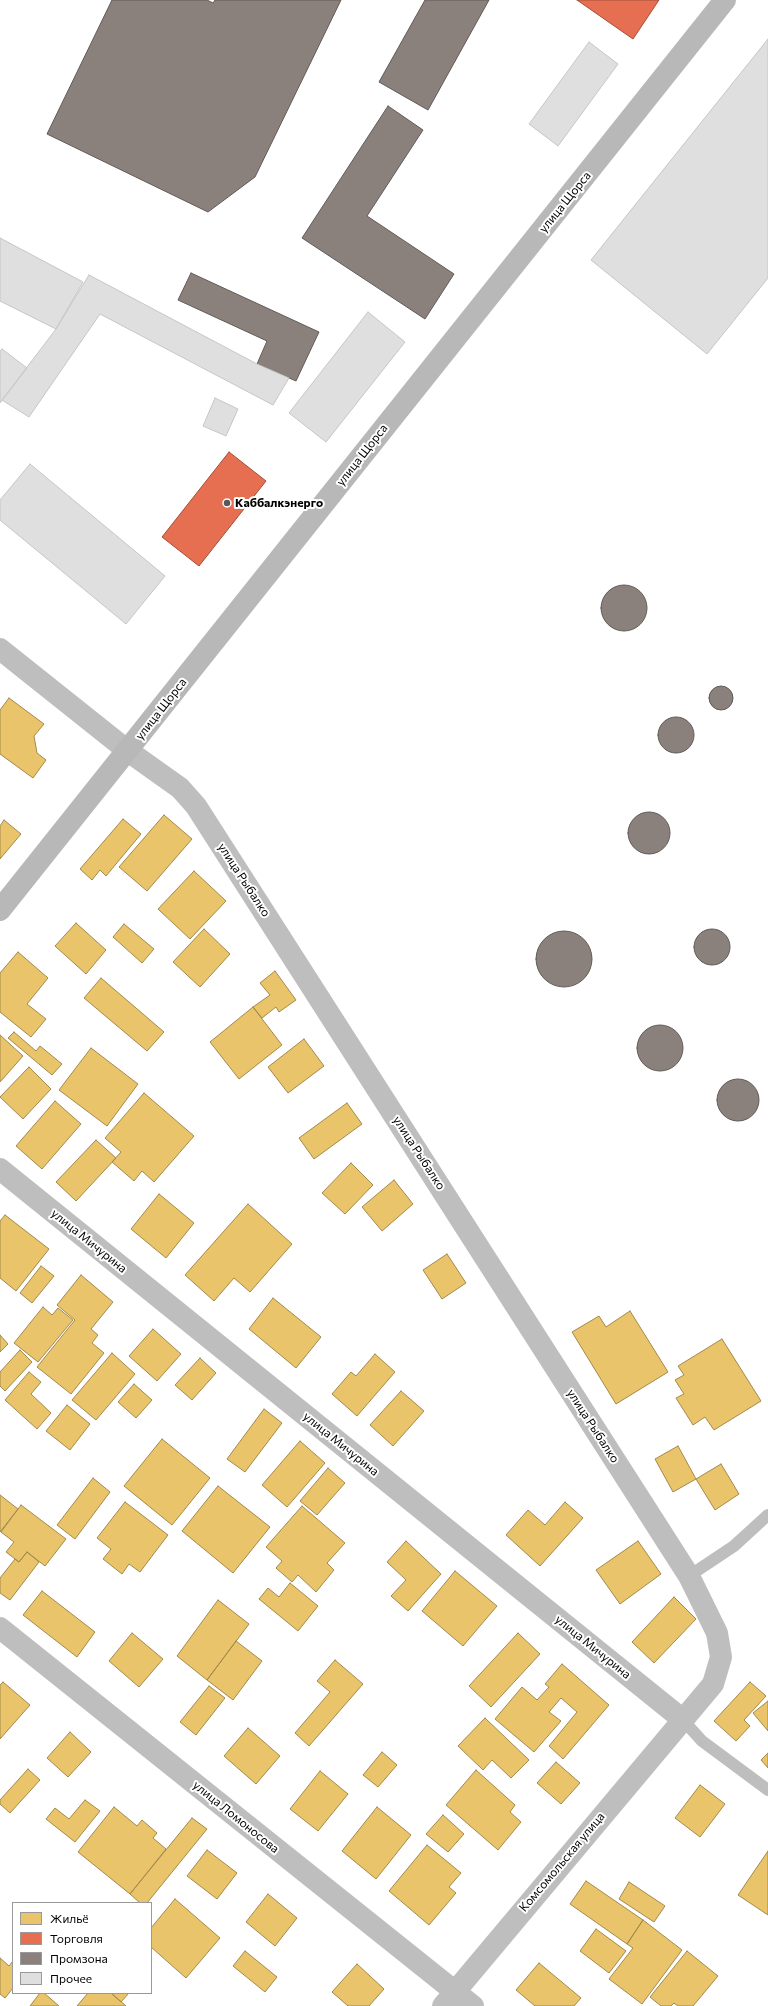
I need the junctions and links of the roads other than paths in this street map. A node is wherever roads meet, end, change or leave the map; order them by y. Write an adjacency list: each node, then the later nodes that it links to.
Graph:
1 (725, 0): 3 (street, улица Щорса)
2 (0, 648): 3 (street, улица Рыбалко)
3 (128, 751): 4 (street, улица Щорса); 7 (street, улица Рыбалко)
4 (0, 910)
5 (0, 1169): 9 (street, улица Мичурина)
6 (768, 1515): 7 (lane)
7 (689, 1576): 9 (street, улица Рыбалко)
8 (0, 1628): 11 (street, улица Ломоносова)
9 (682, 1719): 10 (lane); 11 (street, Комсомольская улица)
10 (768, 1790)
11 (449, 1998): 12 (street, улица Ломоносова)
12 (473, 2006)

